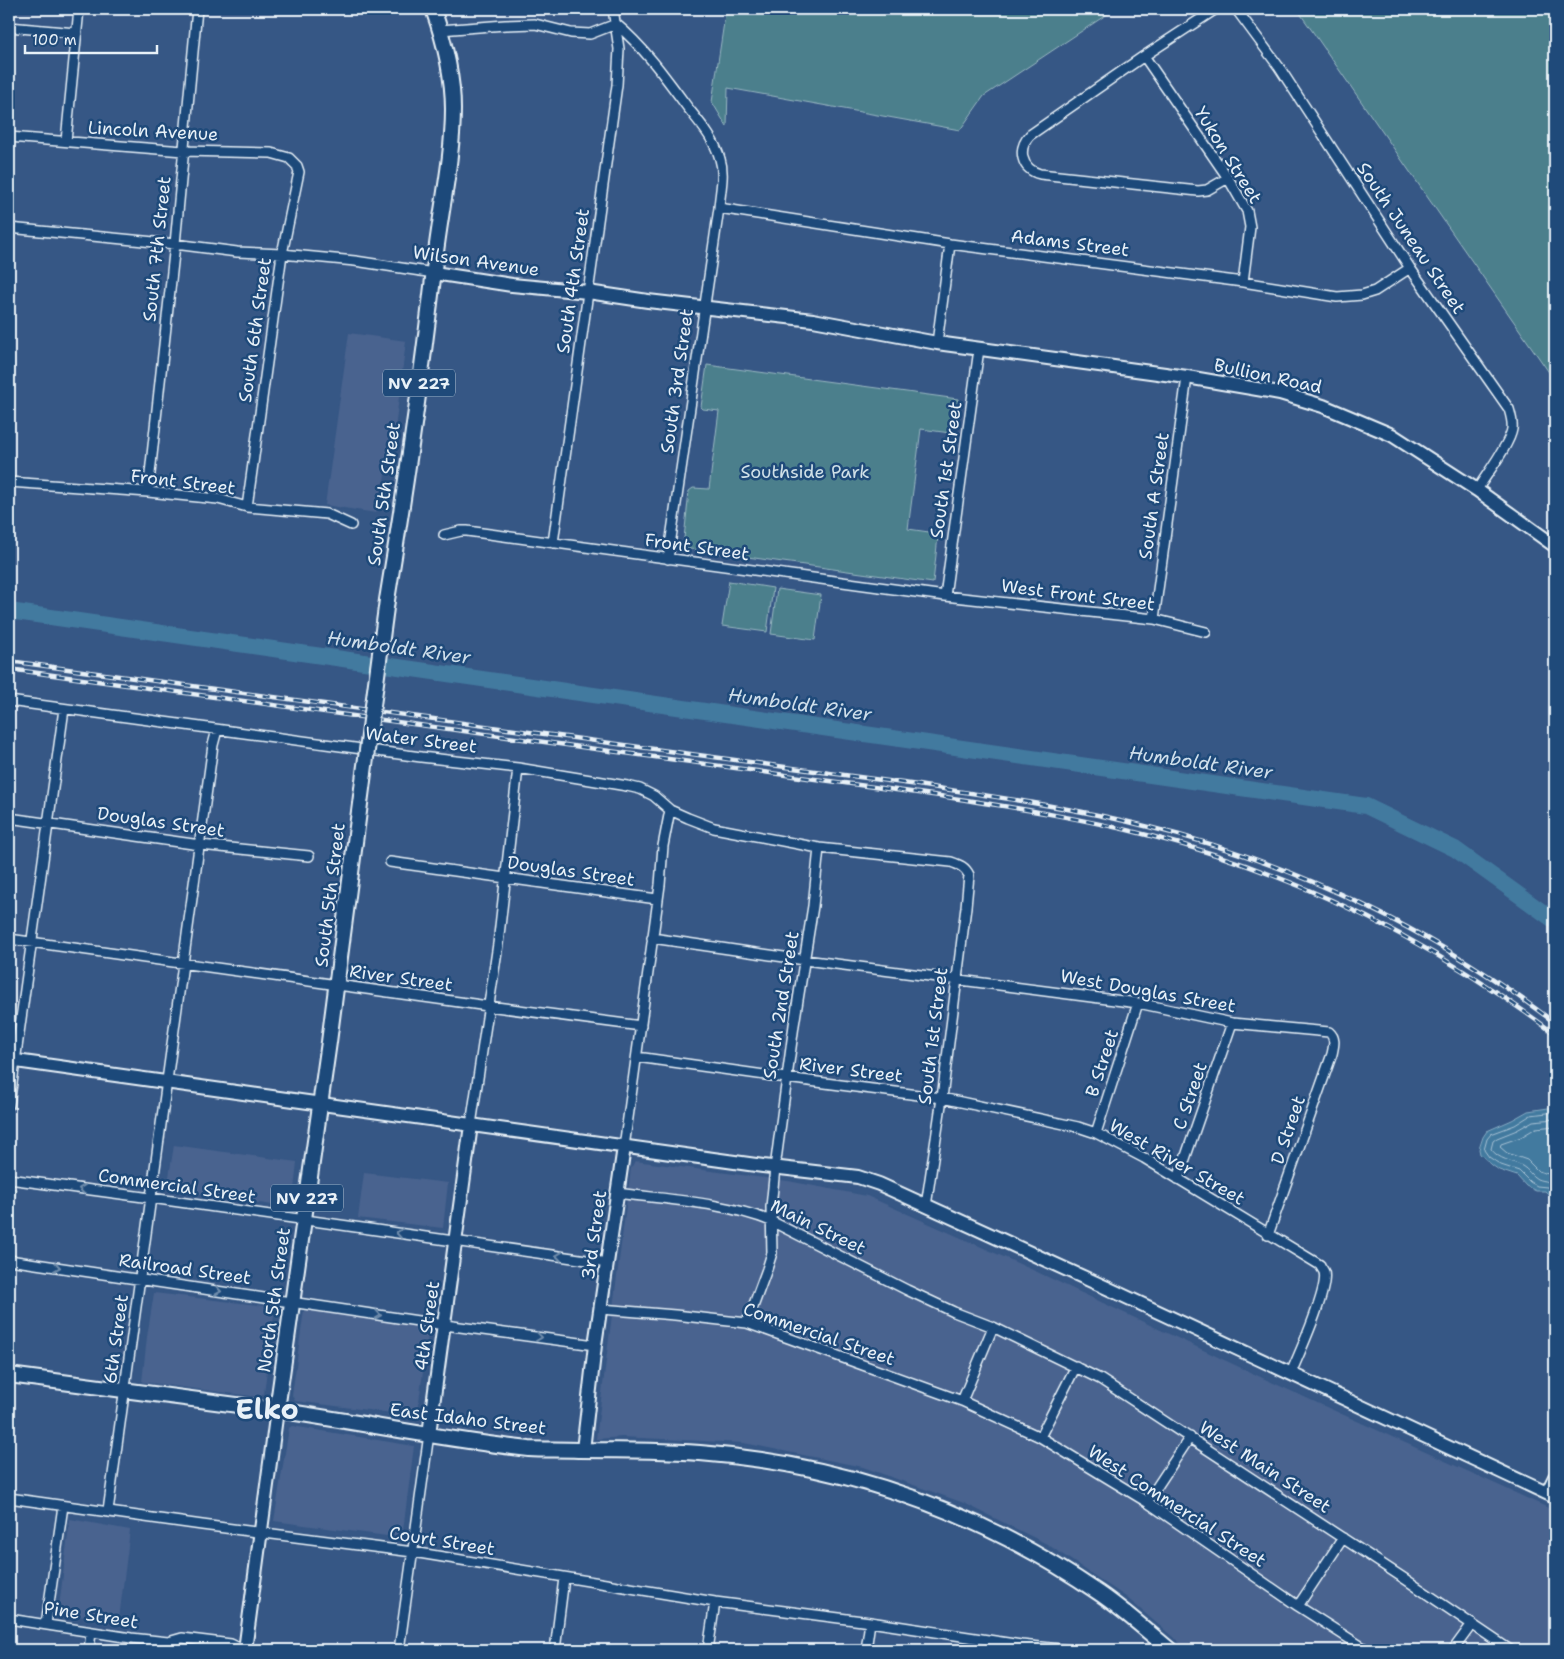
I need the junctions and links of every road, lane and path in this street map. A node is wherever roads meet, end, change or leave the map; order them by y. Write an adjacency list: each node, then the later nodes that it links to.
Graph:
1 (79, 9): 10 (street)
2 (197, 9): 14 (street, South 7th Street)
3 (433, 9): 9 (main road, South 5th Street / NV 227)
4 (613, 9): 7 (street, South 4th Street)
5 (1216, 9): 11 (street)
6 (1236, 9): 22 (street, South Juneau Street)
7 (616, 24): 9 (street); 17 (street, South 3rd Street); 25 (street, South 4th Street)
8 (9, 27): 10 (street)
9 (440, 30): 23 (main road, South 5th Street / NV 227)
10 (76, 33): 13 (street)
11 (1144, 56): 16 (street, Yukon Street); 16 (street)
12 (9, 137): 13 (street, Lincoln Avenue)
13 (66, 141): 14 (street, Lincoln Avenue)
14 (183, 152): 15 (street, Lincoln Avenue); 19 (street, South 7th Street)
15 (293, 161): 21 (street, South 6th Street)
16 (1228, 178): 24 (street, Yukon Street)
17 (719, 208): 20 (street, Adams Street); 26 (street, South 3rd Street)
18 (9, 228): 19 (street, Wilson Avenue)
19 (176, 244): 21 (street, Wilson Avenue); 32 (street, South 7th Street)
20 (950, 244): 24 (street, Adams Street); 27 (street)
21 (282, 254): 23 (street, Wilson Avenue); 33 (street, South 6th Street)
22 (1410, 268): 24 (street, Adams Street); 31 (street, South Juneau Street)
23 (434, 273): 25 (street, Wilson Avenue); 62 (main road, South 5th Street / NV 227, bridge)
24 (1243, 282)
25 (588, 292): 26 (street, Wilson Avenue); 36 (street, South 4th Street)
26 (704, 307): 27 (street, Wilson Avenue); 38 (street, South 3rd Street)
27 (936, 343): 28 (street, Bullion Road)
28 (979, 348): 29 (street, Bullion Road); 39 (street, South 1st Street)
29 (1187, 377): 31 (street, Bullion Road); 40 (street, South A Street)
30 (9, 482): 32 (street, Front Street)
31 (1477, 490): 37 (street, Bullion Road)
32 (148, 492): 33 (street, Front Street)
33 (247, 506): 34 (street, Front Street)
34 (351, 525)
35 (444, 536): 36 (street, Front Street)
36 (553, 543): 38 (street, Front Street)
37 (1555, 546)
38 (668, 559): 39 (street, Front Street)
39 (945, 596): 40 (street, West Front Street)
40 (1154, 619): 41 (street, West Front Street)
41 (1206, 632)
42 (9, 701): 43 (street, Water Street)
43 (64, 709): 44 (street, Water Street); 48 (street)
44 (217, 730): 45 (street, Water Street); 49 (street)
45 (518, 768): 46 (street, Water Street); 54 (street)
46 (670, 810): 50 (street, Water Street); 55 (street)
47 (9, 818): 48 (street, Douglas Street)
48 (48, 824): 49 (street, Douglas Street); 58 (street)
49 (200, 845): 51 (street, Douglas Street); 60 (street)
50 (818, 848): 53 (street, Water Street); 59 (street, South 2nd Street)
51 (309, 856)
52 (390, 862): 54 (street, Douglas Street)
53 (967, 871): 61 (street, South 1st Street)
54 (507, 878): 55 (street, Douglas Street); 64 (street)
55 (657, 900): 56 (street)
56 (652, 938): 59 (street); 66 (street)
57 (9, 939): 58 (street, River Street)
58 (31, 942): 60 (street, River Street); 69 (street)
59 (805, 960): 61 (street); 70 (street, South 2nd Street)
60 (184, 964): 62 (street, River Street); 71 (street, 6th Street)
61 (956, 979): 63 (street, West Douglas Street); 72 (street, South 1st Street)
62 (337, 985): 64 (street, River Street); 73 (main road, North 5th Street / NV 227)
63 (1138, 1002): 65 (street, West Douglas Street); 76 (street, B Street)
64 (488, 1006): 66 (street, River Street); 75 (street, 4th Street)
65 (1232, 1023): 67 (street, West Douglas Street); 80 (street, C Street)
66 (641, 1026): 68 (street, 3rd Street)
67 (1333, 1036): 86 (street, D Street)
68 (636, 1057): 70 (street, River Street); 77 (street, 3rd Street)
69 (12, 1061): 71 (street); 74 (street)
70 (786, 1078): 72 (street, River Street); 78 (street, South 2nd Street)
71 (168, 1083): 73 (street); 82 (street, 6th Street)
72 (942, 1098): 76 (street, West River Street); 83 (street, South 1st Street)
73 (320, 1104): 75 (street); 84 (main road, North 5th Street / NV 227)
74 (9, 1105)
75 (471, 1125): 77 (street); 87 (street, 4th Street)
76 (1096, 1133): 80 (street, West River Street)
77 (624, 1147): 78 (street); 81 (street, 3rd Street)
78 (775, 1168): 83 (street); 85 (street, South 2nd Street)
79 (9, 1179): 82 (street, Commercial Street, one-way to 79)
80 (1178, 1180): 86 (street, West River Street)
81 (618, 1193): 85 (street, Main Street); 89 (street, 3rd Street)
82 (151, 1198): 84 (street, Commercial Street); 90 (street, 6th Street)
83 (926, 1206): 98 (street)
84 (304, 1221): 87 (street, Commercial Street, one-way to 84); 91 (main road, North 5th Street / NV 227)
85 (771, 1221): 93 (street, South 2nd Street); 95 (street, Main Street)
86 (1268, 1235): 98 (street, West River Street)
87 (456, 1241): 89 (street, Commercial Street, one-way to 87); 94 (street, 4th Street)
88 (9, 1260): 90 (street, Railroad Street, one-way to 90)
89 (608, 1263): 92 (street, 3rd Street)
90 (140, 1279): 91 (street, Railroad Street, one-way to 91); 100 (street, 6th Street)
91 (292, 1302): 94 (street, Railroad Street, one-way to 94); 102 (main road, North 5th Street / NV 227)
92 (601, 1309): 93 (street, Commercial Street); 96 (street, 3rd Street)
93 (747, 1324): 101 (street, Commercial Street)
94 (445, 1325): 96 (street, Railroad Street, one-way to 96); 103 (street, 4th Street)
95 (993, 1327): 97 (street, West Main Street); 101 (street)
96 (595, 1345): 106 (street, 3rd Street)
97 (1076, 1366): 104 (street); 105 (street, West Main Street)
98 (1291, 1373): 108 (street)
99 (9, 1375): 100 (main road, East Idaho Street)
100 (126, 1391): 102 (main road, East Idaho Street); 112 (street, 6th Street)
101 (962, 1401): 104 (street, West Commercial Street)
102 (277, 1410): 103 (main road, East Idaho Street); 113 (street, North 5th Street)
103 (429, 1434): 106 (main road, East Idaho Street); 115 (street, 4th Street)
104 (1040, 1437): 110 (street, West Commercial Street)
105 (1190, 1437): 110 (street); 114 (street, West Main Street)
106 (583, 1450): 134 (main road, East Idaho Street)
107 (1555, 1477): 108 (street)
108 (1551, 1495)
109 (9, 1498): 111 (street, Court Street)
110 (1148, 1502): 118 (street, West Commercial Street)
111 (63, 1506): 112 (street, Court Street); 121 (street)
112 (108, 1511): 113 (street, Court Street)
113 (260, 1533): 115 (street, Court Street); 128 (street, North 5th Street)
114 (1343, 1538): 118 (street); 122 (street, West Main Street)
115 (413, 1552): 116 (street, Court Street); 129 (street, 4th Street)
116 (564, 1578): 117 (street, Court Street); 130 (street)
117 (715, 1602): 120 (street, Court Street); 131 (street)
118 (1298, 1606): 135 (street, West Commercial Street)
119 (9, 1619): 121 (street, Pine Street)
120 (870, 1622): 125 (street, Court Street); 132 (street)
121 (46, 1624): 123 (street, Pine Street)
122 (1472, 1624): 136 (street); 137 (street, West Main Street)
123 (91, 1632): 124 (street, Pine Street); 126 (street)
124 (168, 1642): 127 (street, Pine Street); 128 (street, Pine Street)
125 (1020, 1648): 133 (street, Court Street)
126 (88, 1650)
127 (189, 1650)
128 (244, 1650)
129 (399, 1650)
130 (555, 1650)
131 (708, 1650)
132 (866, 1650)
133 (1070, 1650)
134 (1170, 1650)
135 (1367, 1650)
136 (1453, 1650)
137 (1510, 1650)

